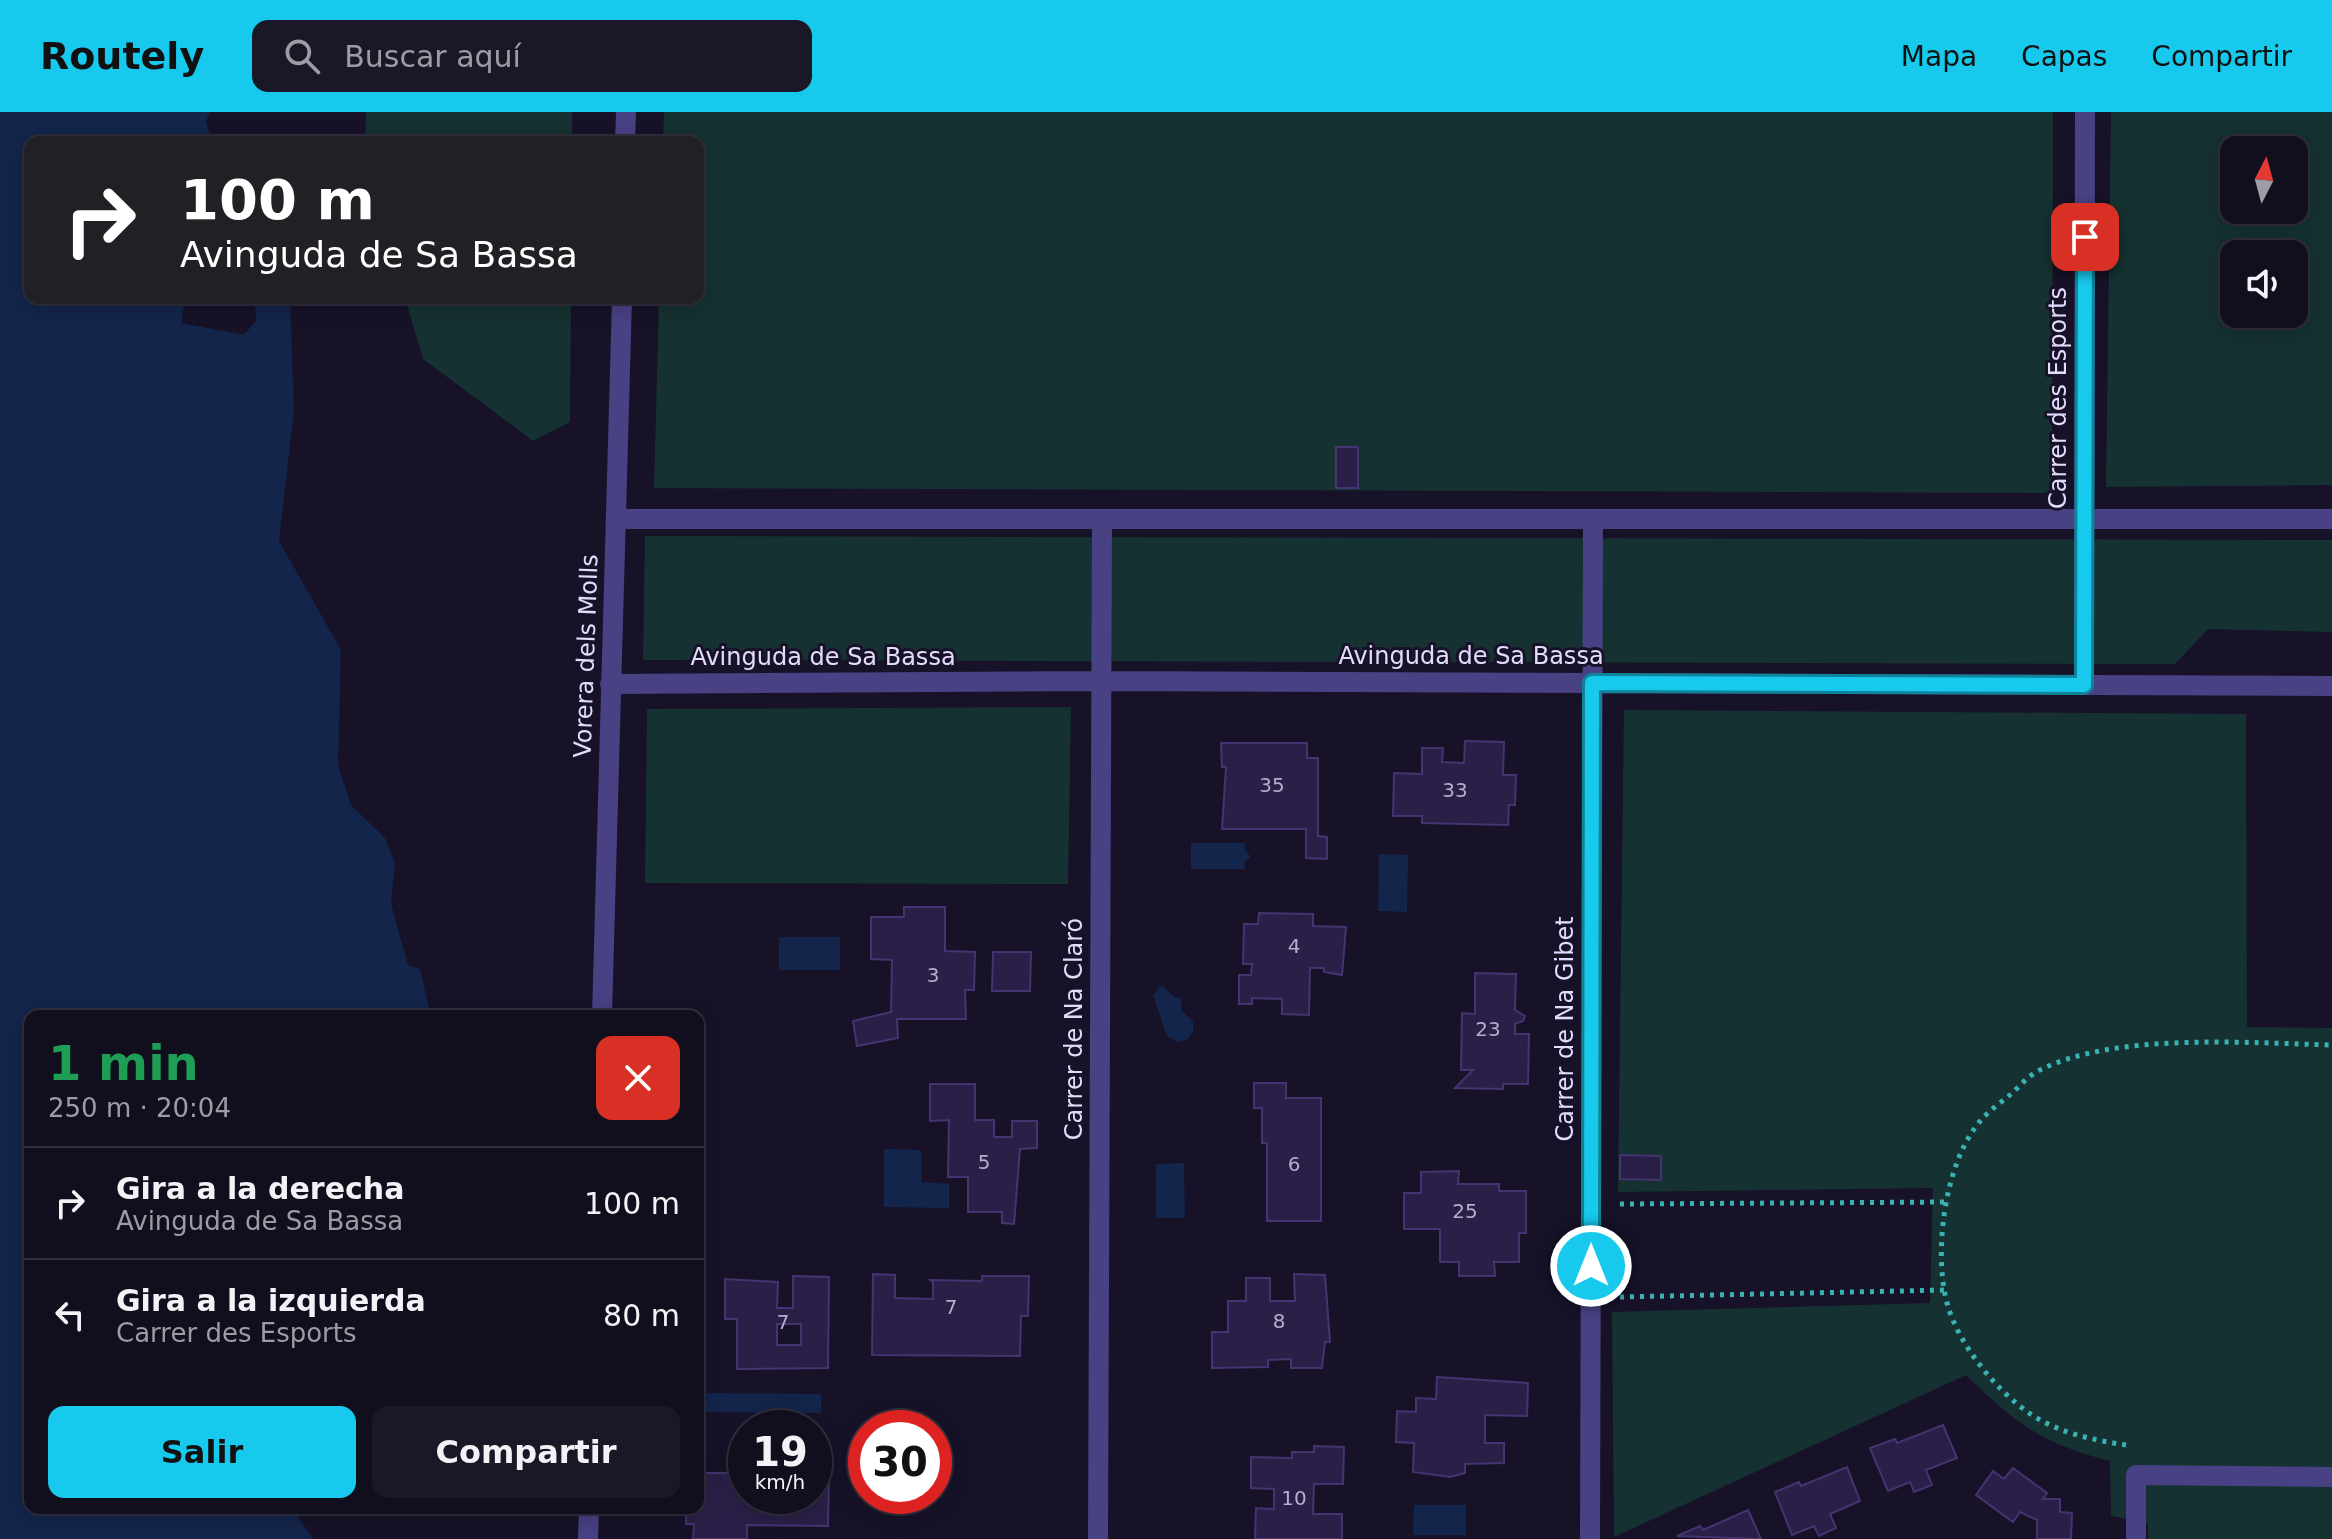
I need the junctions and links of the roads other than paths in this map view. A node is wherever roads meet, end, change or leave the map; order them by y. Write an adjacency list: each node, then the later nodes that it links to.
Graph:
1 (626, 112): 3 (street)
2 (2085, 112): 6 (street, Carrer des Esports)
3 (625, 136)
4 (622, 304): 5 (street, Vorera dels Molls)
5 (617, 519): 8 (street); 12 (street, Vorera dels Molls)
6 (2084, 519): 7 (street); 9 (street); 13 (street, Carrer des Esports)
7 (2332, 519)
8 (1102, 520): 9 (street); 10 (street, Carrer de Na Claró)
9 (1593, 520): 11 (street, Carrer de Na Gibet)
10 (1101, 681): 11 (street, Avinguda de Sa Bassa); 12 (street, Avinguda de Sa Bassa); 19 (street, Carrer de Na Claró)
11 (1592, 683): 13 (street, Avinguda de Sa Bassa); 20 (street, Carrer de Na Gibet)
12 (610, 684): 15 (street, Vorera dels Molls)
13 (2084, 685): 14 (street, Avinguda de Sa Bassa)
14 (2332, 686)
15 (602, 1010)
16 (2332, 1477): 21 (street)
17 (589, 1514): 18 (street)
18 (588, 1539)
19 (1098, 1539)
20 (1590, 1539)
21 (2136, 1539)

